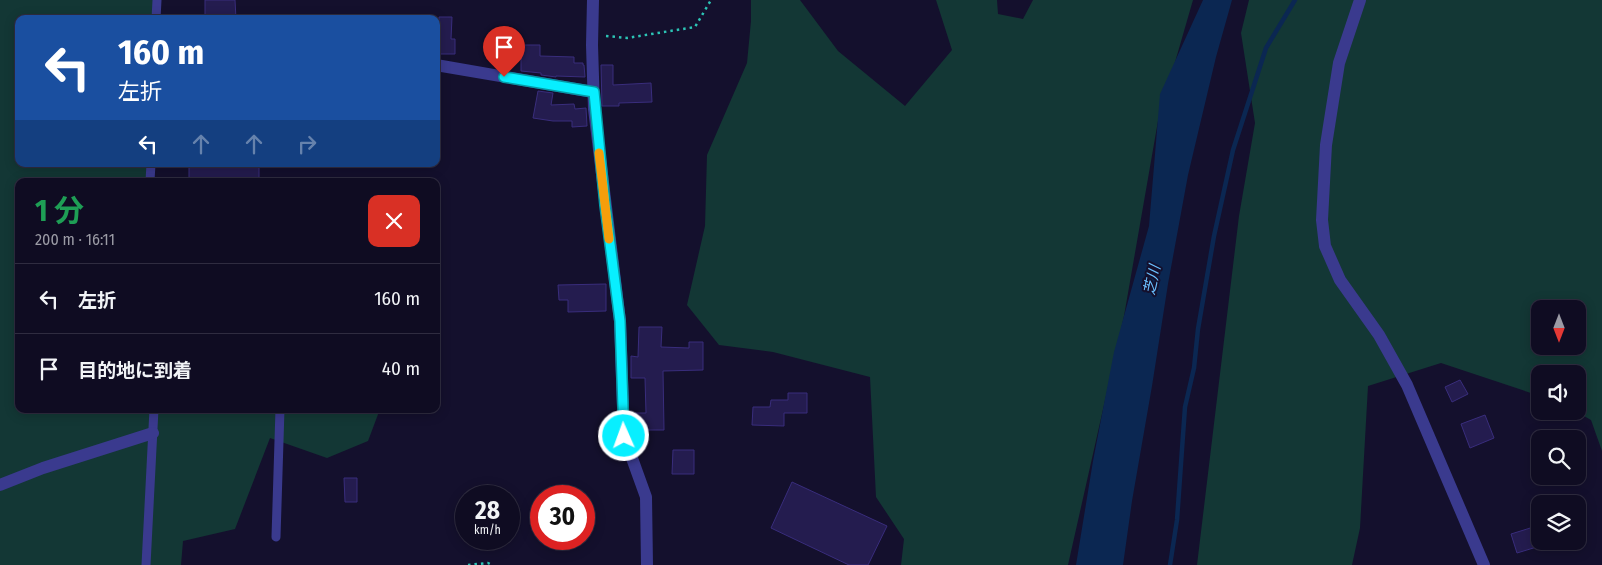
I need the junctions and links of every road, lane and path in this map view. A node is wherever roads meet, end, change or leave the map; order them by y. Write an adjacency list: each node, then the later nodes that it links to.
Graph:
1 (157, 0): 5 (lane)
2 (592, 0): 6 (street)
3 (711, 0): 6 (path)
4 (1360, 0): 18 (street)
5 (156, 15)
6 (592, 34): 8 (street)
7 (440, 66): 8 (street)
8 (594, 92): 17 (street)
9 (154, 413): 11 (lane)
10 (280, 413): 13 (lane)
11 (153, 433): 12 (street); 14 (lane)
12 (0, 485)
13 (276, 537)
14 (146, 565)
15 (468, 565): 16 (path)
16 (492, 565)
17 (647, 565)
18 (1484, 565)

